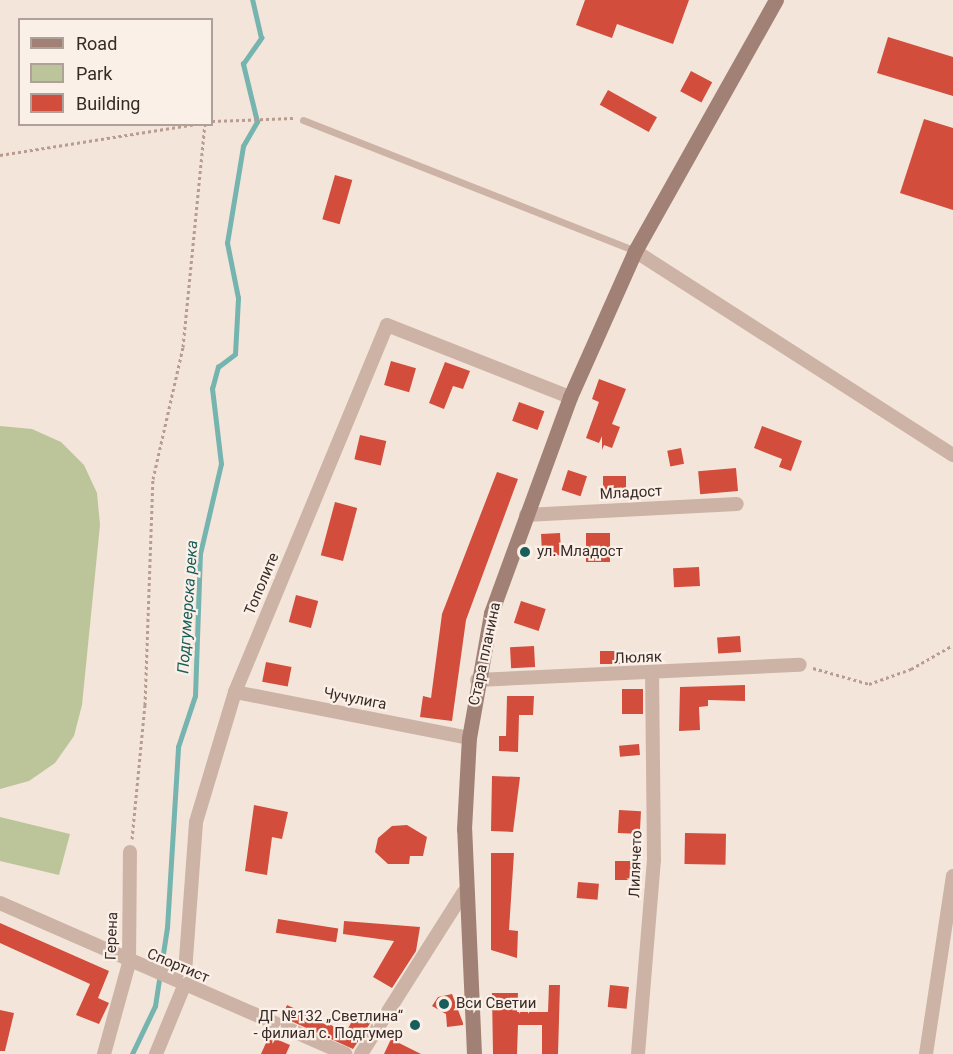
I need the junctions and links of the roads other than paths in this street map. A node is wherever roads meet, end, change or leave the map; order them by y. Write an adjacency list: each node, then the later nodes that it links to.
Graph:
1 (776, 0): 3 (street, Стара планина)
2 (303, 120): 3 (lane)
3 (635, 251): 4 (street, Стара планина); 5 (street)
4 (570, 397): 7 (street, Стара планина); 11 (street, Тополите)
5 (953, 455)
6 (737, 504): 7 (street, Младост)
7 (526, 514): 10 (street, Стара планина)
8 (800, 665): 9 (street, Люляк)
9 (652, 675): 10 (street, Люляк); 24 (street, Лилячето)
10 (477, 680): 12 (street, Стара планина)
11 (235, 692): 12 (street, Чучулига); 18 (street, Тополите)
12 (470, 738): 15 (street, Стара планина)
13 (130, 852): 17 (street, Герена)
14 (953, 876): 25 (street)
15 (464, 893): 22 (street); 23 (street, Стара планина)
16 (0, 903): 17 (street, Спортист)
17 (129, 963): 18 (street, Спортист); 19 (street, Герена)
18 (184, 986): 20 (street, Тополите); 21 (street, Спортист)
19 (104, 1054)
20 (156, 1054)
21 (345, 1054)
22 (361, 1054)
23 (474, 1054)
24 (638, 1054)
25 (926, 1054)

